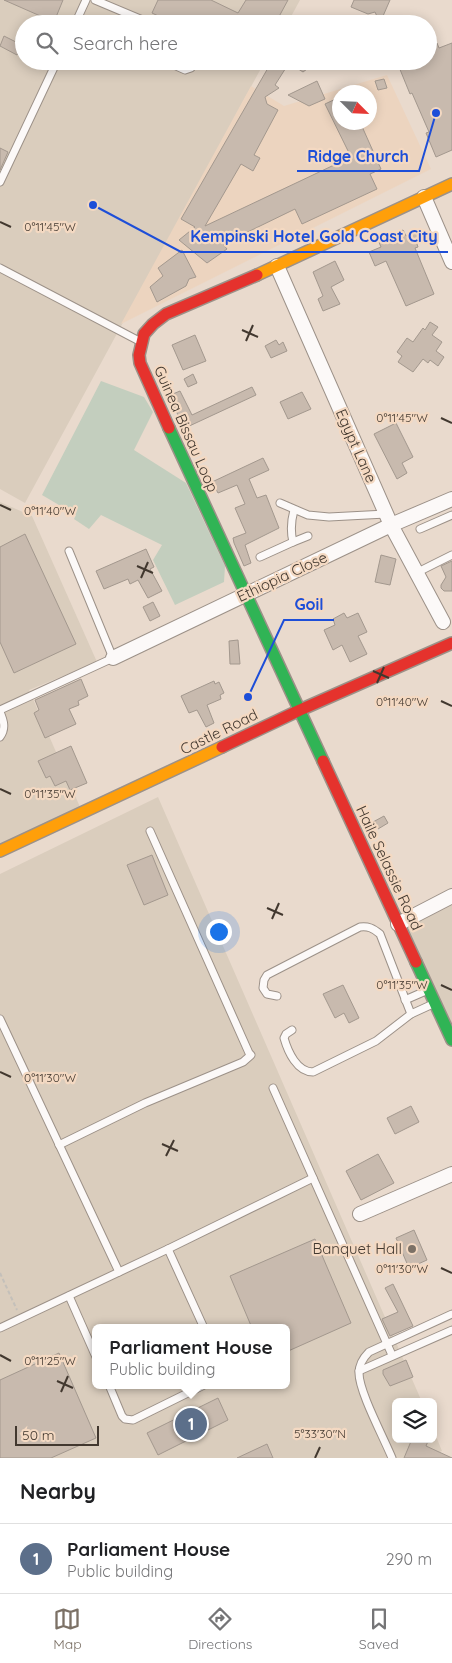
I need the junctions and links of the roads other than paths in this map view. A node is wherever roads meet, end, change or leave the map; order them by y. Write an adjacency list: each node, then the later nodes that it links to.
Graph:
1 (86, 0): 3 (lane)
2 (95, 0): 4 (lane)
3 (80, 15)
4 (131, 15)
5 (53, 70): 6 (lane)
6 (0, 182)
7 (452, 184): 8 (street)
8 (424, 197): 9 (street); 10 (street)
9 (451, 255)
10 (277, 266): 12 (street); 17 (street, Egypt Lane)
11 (0, 268): 12 (lane)
12 (141, 343): 25 (street, Guinea Bissau Loop)
13 (452, 499): 17 (street, Ethiopia Close)
14 (280, 503): 15 (lane)
15 (294, 510): 17 (lane); 20 (lane)
16 (452, 515): 18 (lane)
17 (388, 519): 24 (street, Egypt Lane); 25 (street, Ethiopia Close)
18 (420, 529)
19 (308, 536): 20 (lane)
20 (293, 542): 23 (lane)
21 (70, 551): 28 (lane)
22 (452, 555): 24 (lane)
23 (260, 557)
24 (416, 573): 26 (street, Egypt Lane)
25 (246, 593): 28 (street, Ethiopia Close); 29 (street, Guinea Bissau Loop)
26 (442, 622)
27 (452, 643): 29 (street, Castle Road)
28 (113, 658): 30 (lane)
29 (300, 710): 33 (street, Castle Road); 35 (street, Haile Selassie Road)
30 (0, 711): 31 (lane)
31 (0, 737)
32 (150, 832): 45 (lane)
33 (0, 851)
34 (452, 896): 35 (street)
35 (398, 924): 36 (street, Haile Selassie Road)
36 (429, 990): 38 (lane); 39 (street, Haile Selassie Road)
37 (277, 996): 38 (lane)
38 (405, 1000): 40 (lane)
39 (435, 1003): 40 (lane); 43 (street, Haile Selassie Road)
40 (411, 1014): 42 (lane)
41 (0, 1019): 45 (lane)
42 (292, 1030)
43 (452, 1040)
44 (273, 1088): 47 (lane)
45 (59, 1145): 50 (lane)
46 (452, 1174): 48 (street)
47 (313, 1178): 49 (lane); 58 (lane)
48 (360, 1214)
49 (168, 1249): 50 (lane); 54 (lane)
50 (119, 1272): 51 (lane)
51 (69, 1296): 55 (lane); 59 (lane)
52 (452, 1314): 53 (lane)
53 (436, 1322): 57 (lane); 58 (lane)
54 (202, 1324)
55 (0, 1328)
56 (452, 1330): 57 (lane)
57 (443, 1334): 60 (lane)
58 (387, 1344): 60 (lane); 61 (lane)
59 (92, 1348)
60 (392, 1355): 61 (lane)
61 (359, 1371): 64 (lane)
62 (111, 1389): 63 (lane)
63 (196, 1389)
64 (392, 1458)

